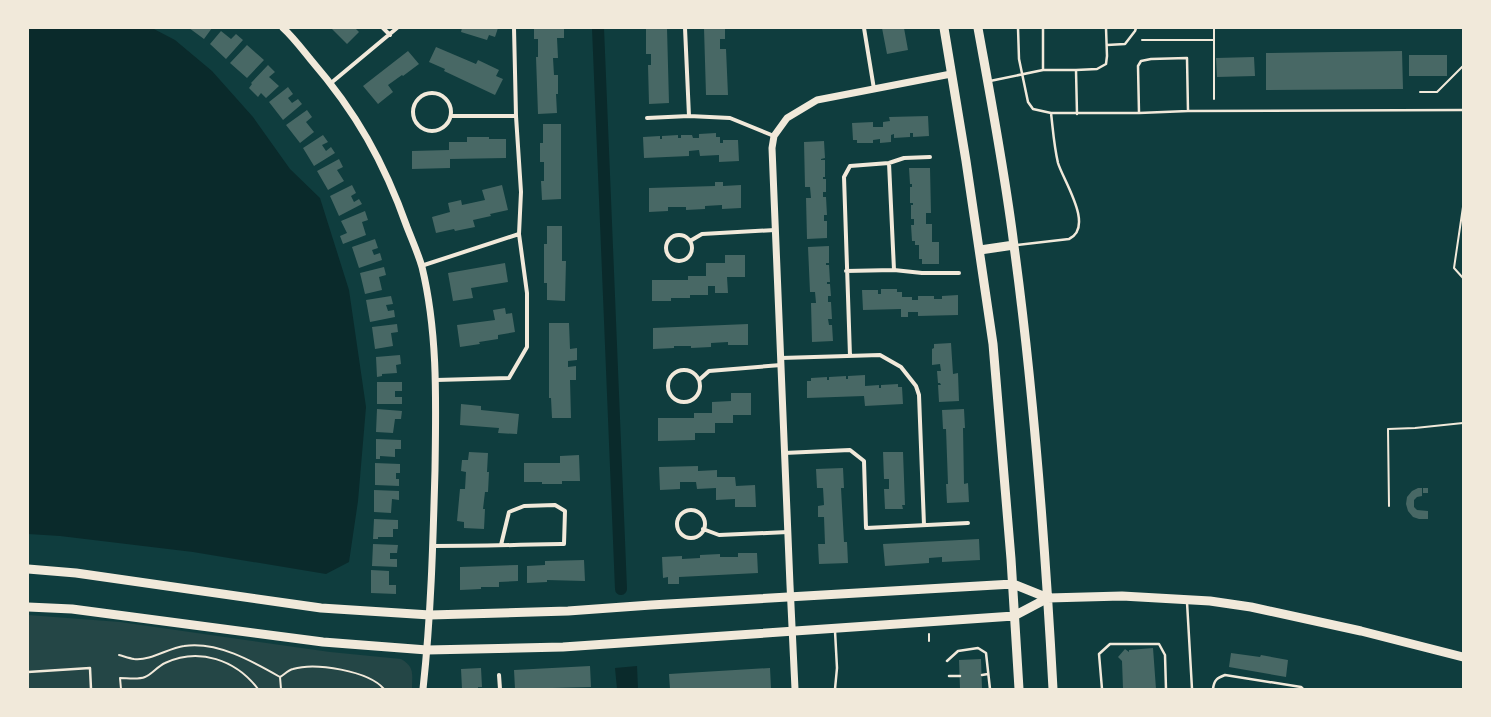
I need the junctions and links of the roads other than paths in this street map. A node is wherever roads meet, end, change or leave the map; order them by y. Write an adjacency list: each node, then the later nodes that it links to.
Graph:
1 (283, 28): 20 (street)
2 (383, 28): 13 (street)
3 (397, 28): 13 (street)
4 (514, 28): 28 (street)
5 (686, 28): 29 (street)
6 (864, 28): 21 (street)
7 (944, 28): 17 (main road)
8 (978, 28): 19 (main road)
9 (1018, 28): 18 (lane)
10 (1042, 28): 15 (lane)
11 (1106, 28): 14 (lane)
12 (1136, 28): 14 (lane)
13 (390, 35): 20 (street)
14 (1107, 45): 16 (lane)
15 (1043, 70): 16 (lane); 18 (lane)
16 (1076, 70): 26 (lane)
17 (951, 74): 21 (street); 38 (main road)
18 (1021, 75): 19 (lane); 24 (lane)
19 (988, 82): 37 (main road)
20 (331, 83): 39 (street)
21 (874, 89): 31 (street)
22 (1463, 110): 23 (lane)
23 (1188, 111): 25 (lane); 25 (lane)
24 (1051, 113): 26 (lane); 37 (lane)
25 (1139, 113): 26 (lane)
26 (1077, 114)
27 (451, 116): 27 (street); 28 (street)
28 (516, 116): 35 (street)
29 (689, 116): 30 (street); 31 (street)
30 (647, 118)
31 (774, 136): 34 (street)
32 (930, 157): 33 (street)
33 (889, 163): 40 (street); 41 (street)
34 (775, 230): 36 (street); 44 (street)
35 (519, 234): 39 (street); 45 (street)
36 (690, 241): 36 (street)
37 (1014, 245): 38 (main road); 57 (main road)
38 (980, 250): 55 (main road)
39 (421, 266): 45 (street)
40 (894, 270): 41 (street); 42 (street)
41 (846, 271): 43 (street)
42 (959, 273)
43 (850, 356): 44 (street); 49 (street)
44 (781, 361): 46 (street); 47 (street)
45 (436, 380): 53 (street)
46 (699, 380): 46 (street)
47 (784, 453): 49 (street); 51 (street)
48 (968, 523): 49 (street)
49 (924, 525)
50 (703, 529): 50 (street); 51 (street)
51 (788, 532): 56 (street)
52 (501, 545): 52 (street); 53 (street)
53 (433, 546): 60 (street)
54 (28, 569): 60 (main road)
55 (1013, 584): 56 (main road); 57 (main road); 61 (main road)
56 (790, 598): 60 (main road); 63 (street)
57 (1048, 598): 58 (main road); 61 (main road); 80 (main road)
58 (1187, 599): 65 (main road); 83 (lane)
59 (28, 607): 64 (main road)
60 (430, 615): 64 (street)
61 (1014, 616): 62 (main road); 79 (main road)
62 (835, 628): 63 (main road); 77 (lane)
63 (792, 632): 64 (main road); 76 (street)
64 (427, 650): 74 (street)
65 (1463, 657)
66 (947, 661): 68 (lane)
67 (28, 672): 73 (lane)
68 (988, 674): 70 (lane); 78 (lane)
69 (499, 675): 75 (street)
70 (982, 675)
71 (948, 676): 72 (lane)
72 (960, 676)
73 (91, 689)
74 (424, 689)
75 (500, 689)
76 (795, 689)
77 (835, 689)
78 (990, 689)
79 (1019, 689)
80 (1053, 689)
81 (1102, 689): 82 (lane)
82 (1166, 689)
83 (1192, 689)
84 (1213, 689): 85 (lane)
85 (1303, 689)

